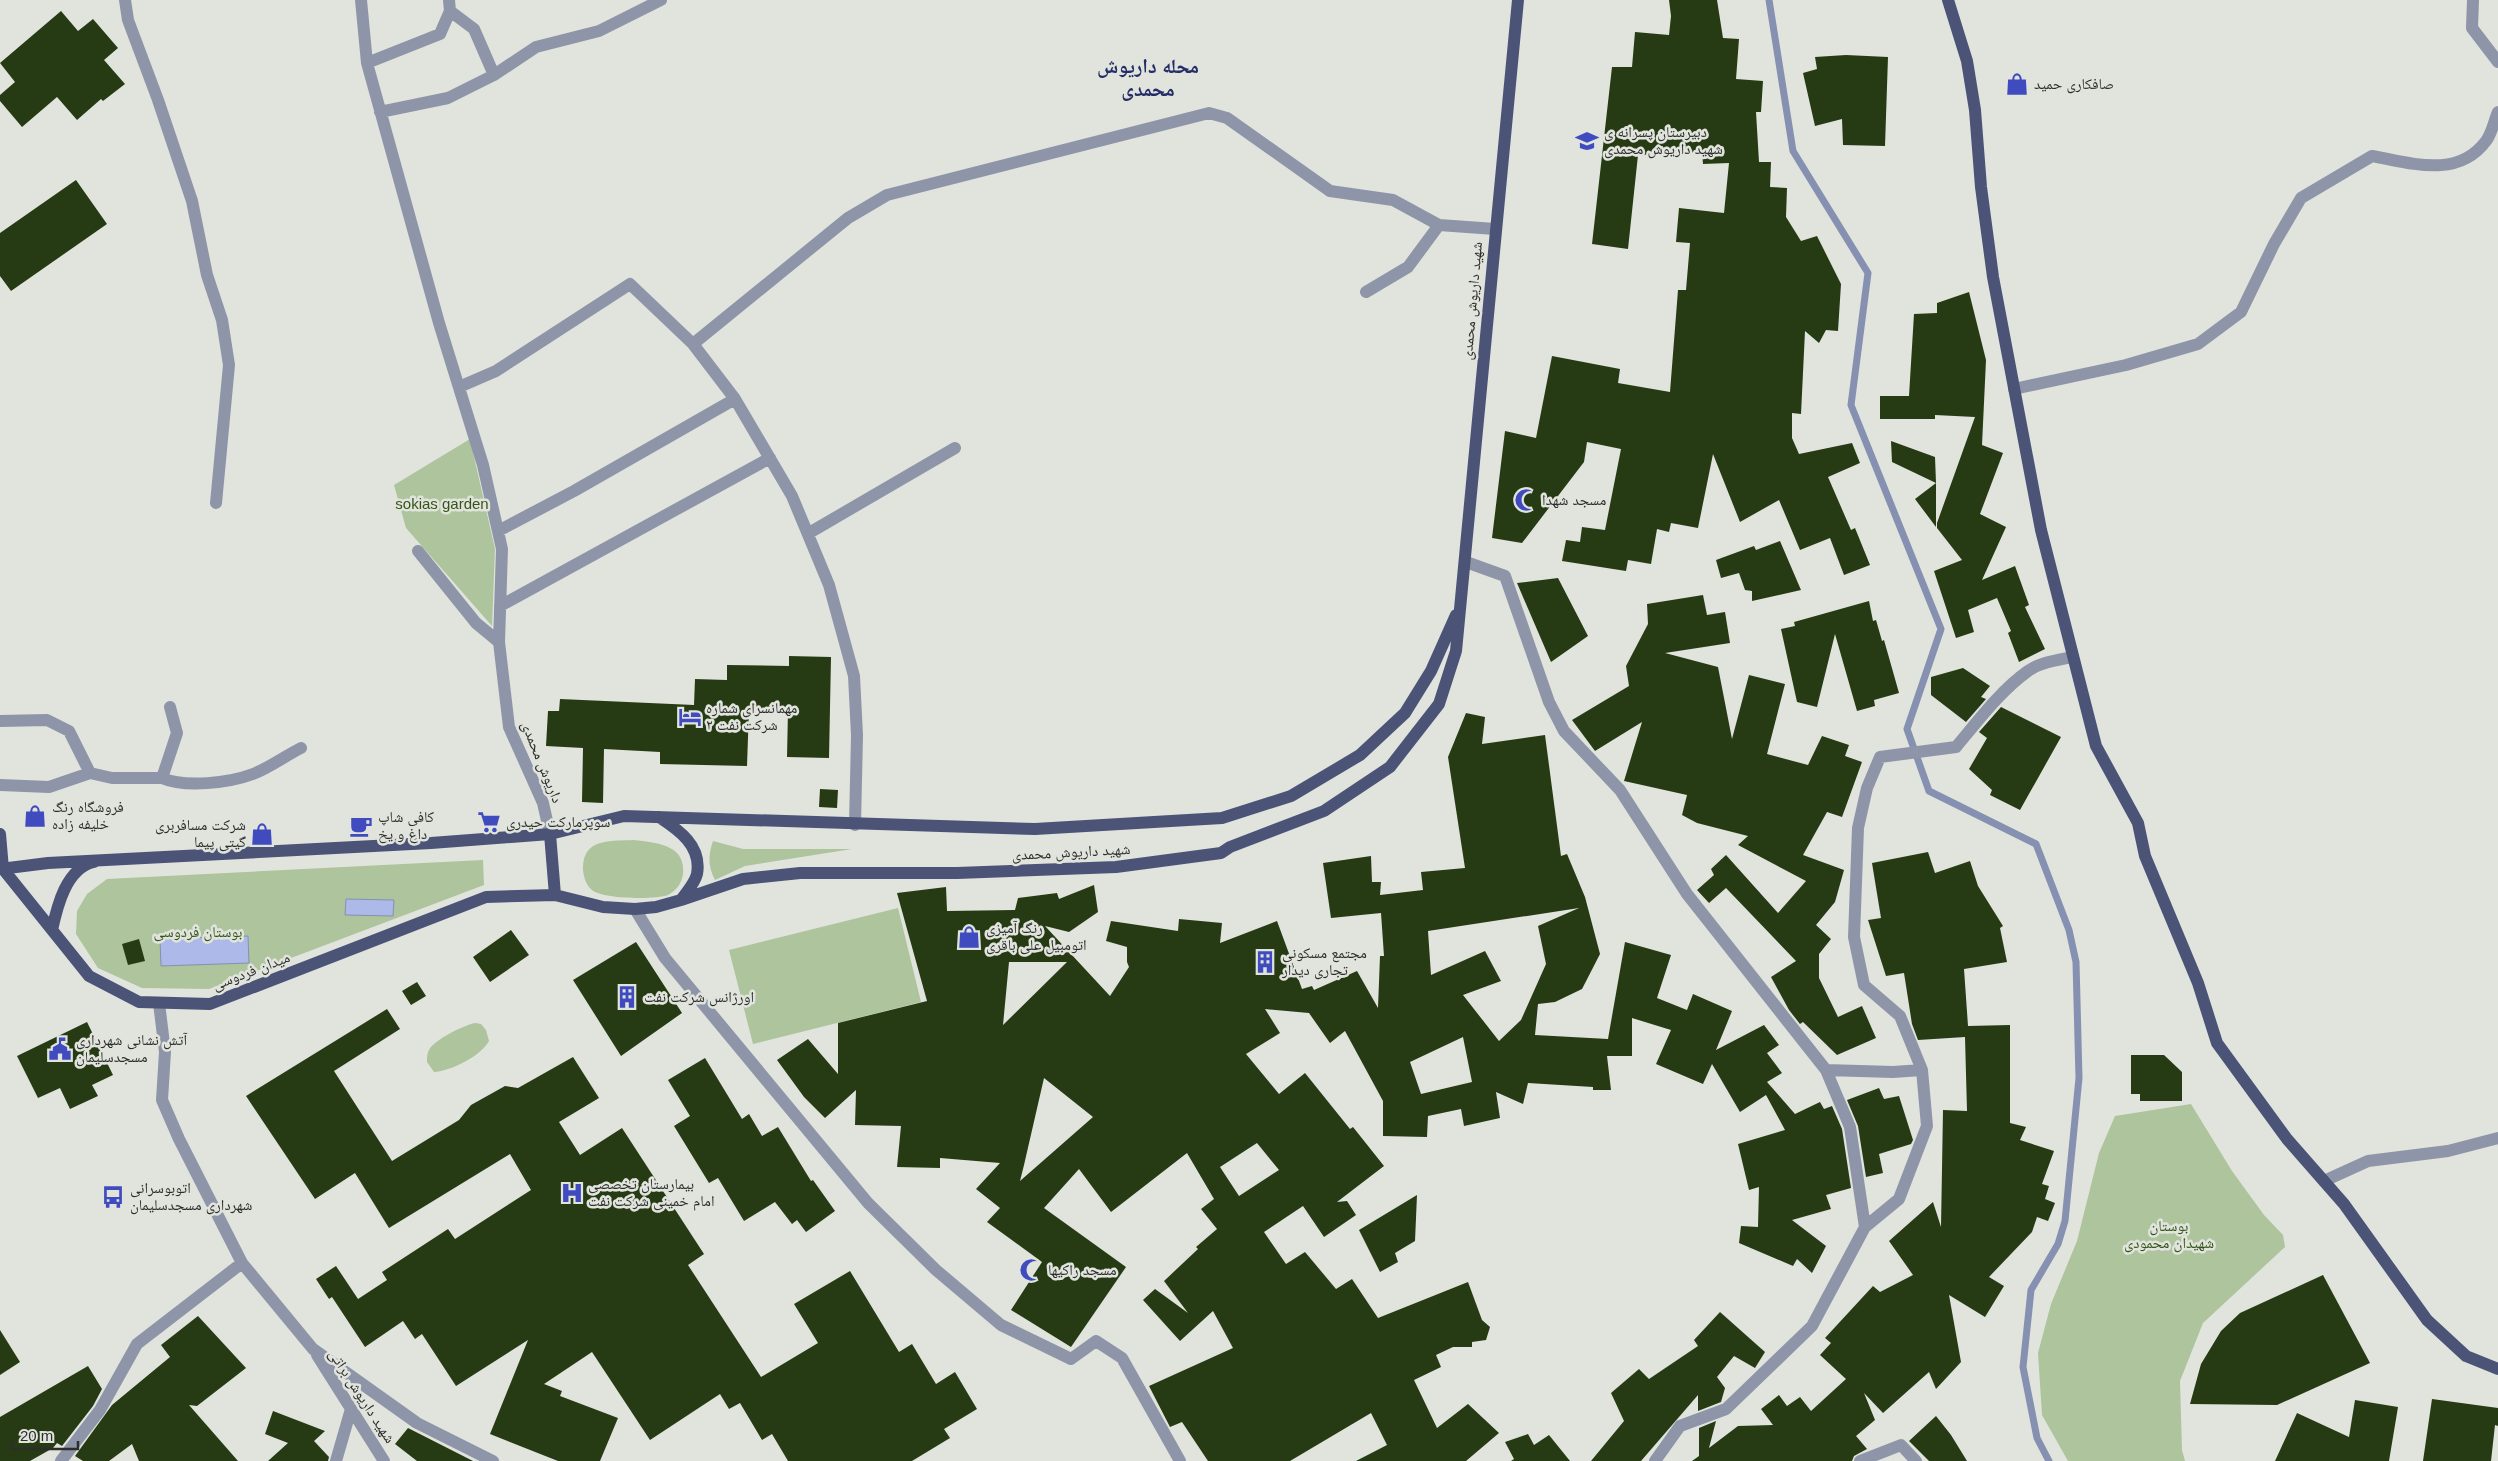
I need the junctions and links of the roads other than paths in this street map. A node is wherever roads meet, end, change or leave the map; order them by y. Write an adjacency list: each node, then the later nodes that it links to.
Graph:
1 (125, 0): 23 (street)
2 (361, 0): 10 (street, داریوش محمدی)
3 (661, 0): 7 (street)
4 (1518, 0): 15 (main road, شهید داریوش محمدی)
5 (1948, 0): 19 (main road)
6 (2473, 0): 9 (street)
7 (647, 4): 11 (street)
8 (449, 6): 10 (street); 11 (street)
9 (2498, 62)
10 (366, 63): 12 (street, داریوش محمدی)
11 (494, 75): 12 (street)
12 (380, 112): 18 (street, داریوش محمدی)
13 (2498, 112): 19 (street)
14 (1439, 225): 15 (street); 16 (street); 17 (street)
15 (1495, 229): 27 (main road, شهید داریوش محمدی)
16 (1366, 292)
17 (693, 344): 18 (street); 20 (street)
18 (459, 387): 24 (street, داریوش محمدی)
19 (2014, 389): 31 (main road)
20 (735, 399): 22 (street); 24 (street)
21 (955, 448): 25 (street)
22 (770, 458): 25 (street); 29 (street)
23 (216, 503)
24 (498, 531): 29 (street, داریوش محمدی)
25 (808, 534): 39 (street)
26 (418, 551): 30 (street)
27 (1466, 562): 28 (main road, شهید داریوش محمدی); 49 (street)
28 (1461, 604): 39 (main road, شهید داریوش محمدی); 45 (main road, شهید داریوش محمدی)
29 (500, 606): 30 (street, داریوش محمدی)
30 (499, 642): 41 (street, داریوش محمدی)
31 (2072, 657): 50 (street); 52 (main road)
32 (170, 707): 36 (street)
33 (0, 721): 35 (street)
34 (301, 748): 36 (street)
35 (90, 773): 36 (street); 37 (street)
36 (162, 778)
37 (0, 785)
38 (659, 817): 39 (main road, شهید داریوش محمدی); 41 (main road, شهید داریوش محمدی); 45 (main road)
39 (856, 825)
40 (0, 834): 43 (main road)
41 (550, 834): 42 (main road, شهید داریوش محمدی); 44 (main road)
42 (96, 861): 43 (main road, شهید داریوش محمدی); 47 (main road)
43 (1, 869): 47 (main road, میدان فردوسی)
44 (555, 895): 46 (main road, شهید داریوش محمدی); 48 (main road, میدان فردوسی)
45 (681, 900): 46 (main road, شهید داریوش محمدی)
46 (636, 909): 62 (street)
47 (52, 930): 48 (main road, میدان فردوسی)
48 (159, 1003): 54 (street)
49 (1826, 1070): 50 (street); 53 (street)
50 (1922, 1070): 53 (street)
51 (2498, 1138): 52 (street)
52 (2324, 1181): 56 (main road)
53 (1864, 1227): 63 (street)
54 (242, 1263): 55 (street); 58 (street)
55 (313, 1349): 57 (street, شهید داریوش براتی); 61 (street)
56 (2498, 1369)
57 (346, 1399): 59 (street); 60 (street, شهید داریوش براتی)
58 (61, 1461)
59 (336, 1461)
60 (384, 1461)
61 (493, 1461)
62 (1180, 1461)
63 (1655, 1461)
64 (1860, 1461): 65 (street)
65 (1916, 1461)

